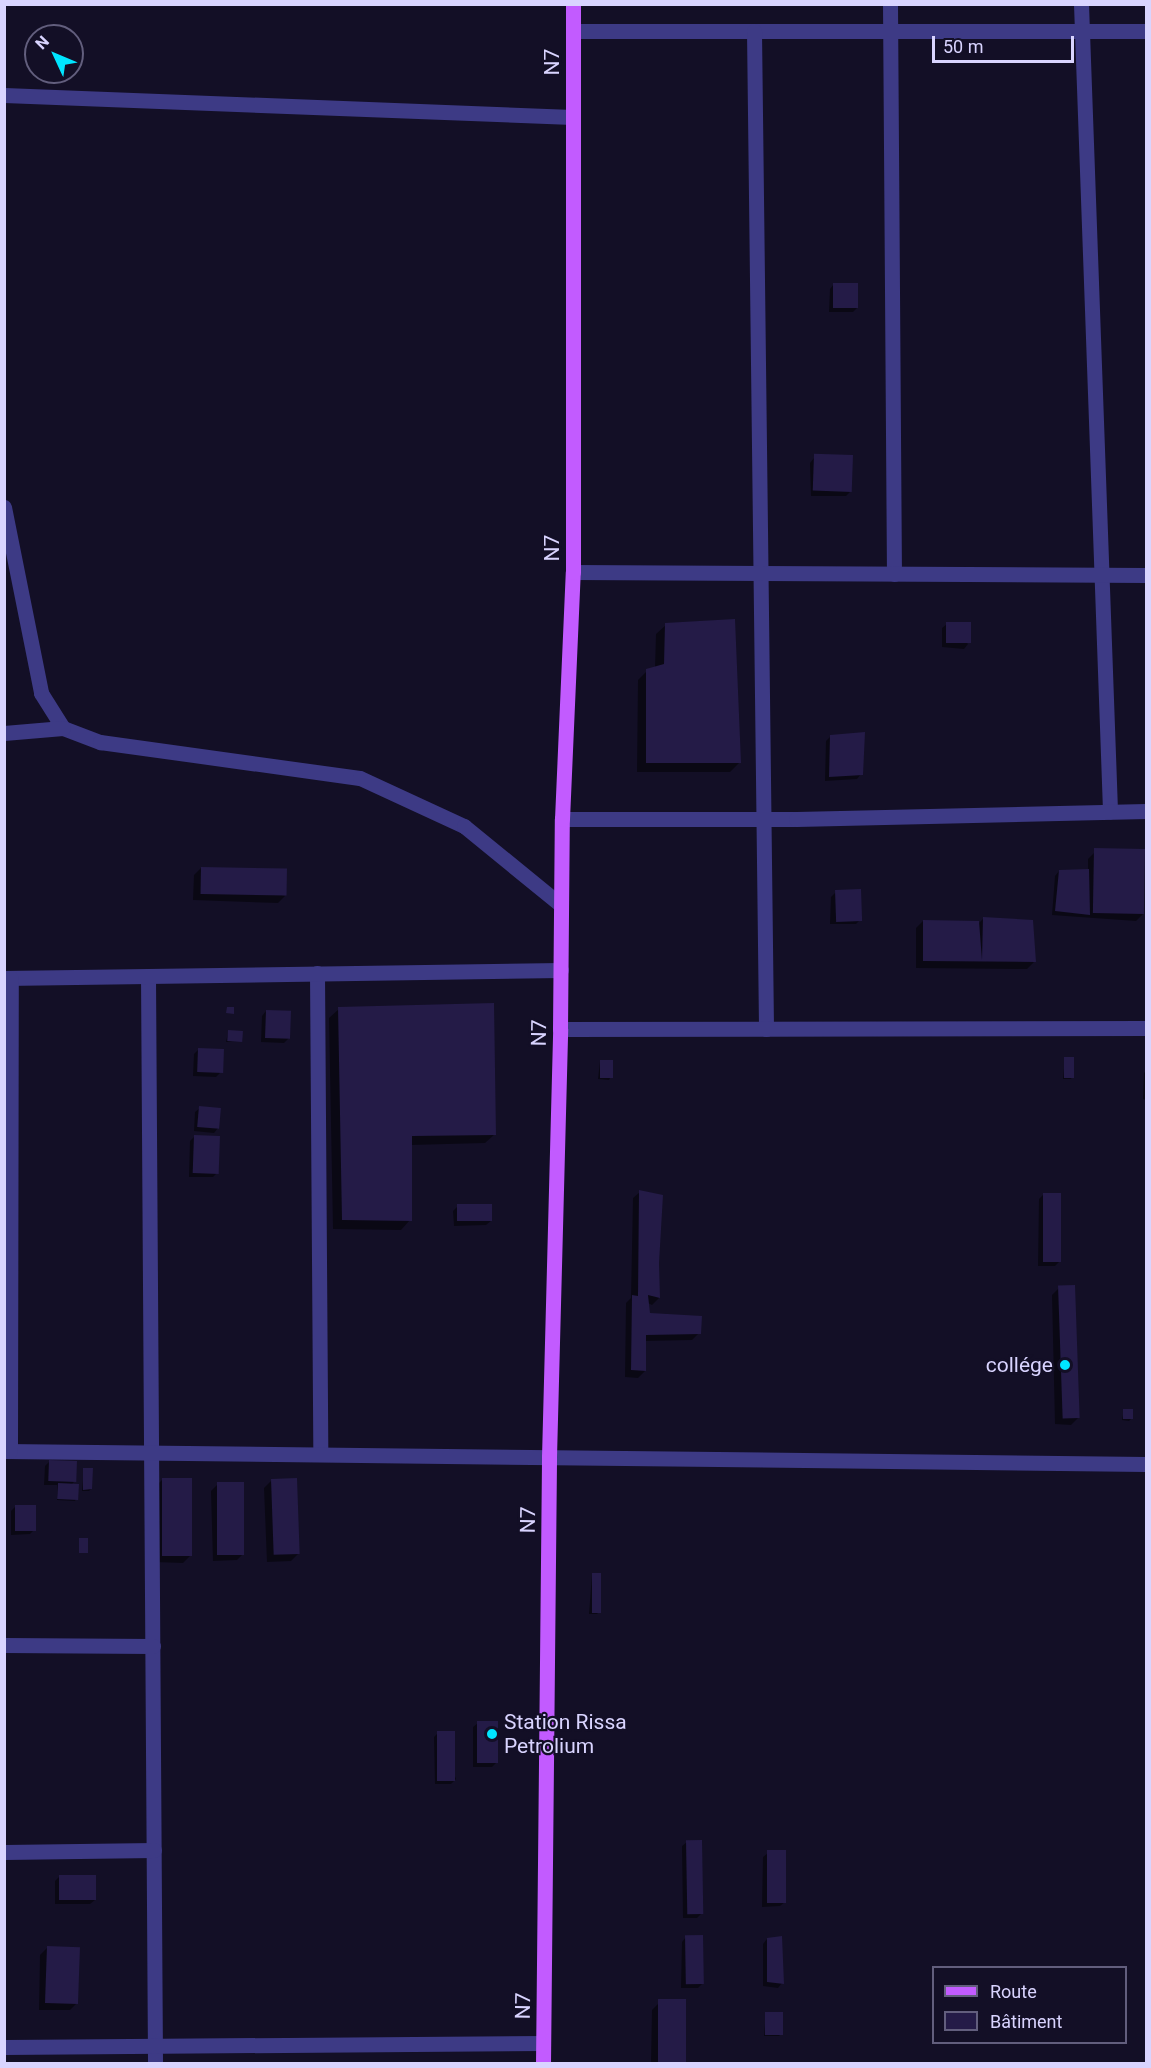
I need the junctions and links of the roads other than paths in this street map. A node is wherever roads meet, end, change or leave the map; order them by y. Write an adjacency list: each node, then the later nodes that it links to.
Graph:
1 (573, 4): 4 (main road, N7)
2 (890, 4): 6 (street)
3 (1081, 4): 7 (street)
4 (573, 31): 5 (street); 10 (main road, N7)
5 (754, 31): 6 (street); 13 (street)
6 (890, 31): 7 (street); 14 (street)
7 (1082, 31): 8 (street); 15 (street)
8 (1146, 31)
9 (4, 95): 10 (street)
10 (573, 117): 12 (main road, N7)
11 (4, 507): 17 (street)
12 (573, 572): 13 (street); 21 (main road, N7)
13 (761, 573): 14 (street); 22 (street)
14 (894, 574): 15 (street)
15 (1102, 575): 16 (street); 19 (street)
16 (1146, 575)
17 (63, 728): 18 (street); 23 (street)
18 (4, 733)
19 (1110, 811): 20 (street); 22 (street)
20 (1146, 811)
21 (562, 819): 22 (street); 23 (main road, N7)
22 (764, 819): 30 (street)
23 (561, 905): 24 (main road, N7)
24 (561, 970): 25 (street); 29 (main road, N7)
25 (317, 973): 26 (street); 33 (street)
26 (148, 975): 27 (street); 32 (street)
27 (8, 978): 31 (street)
28 (1146, 1028): 30 (street)
29 (560, 1029): 30 (street); 34 (main road, N7)
30 (766, 1029)
31 (7, 1451): 32 (street)
32 (151, 1453): 33 (street); 37 (street)
33 (320, 1454): 34 (street)
34 (549, 1457): 35 (street); 40 (main road, N7)
35 (1146, 1464)
36 (4, 1645): 37 (street)
37 (153, 1646): 38 (street)
38 (154, 1850): 39 (street); 41 (street)
39 (4, 1852)
40 (543, 2043): 41 (street); 44 (main road, N7)
41 (155, 2046): 42 (street); 43 (street)
42 (4, 2047)
43 (155, 2064)
44 (543, 2064)

